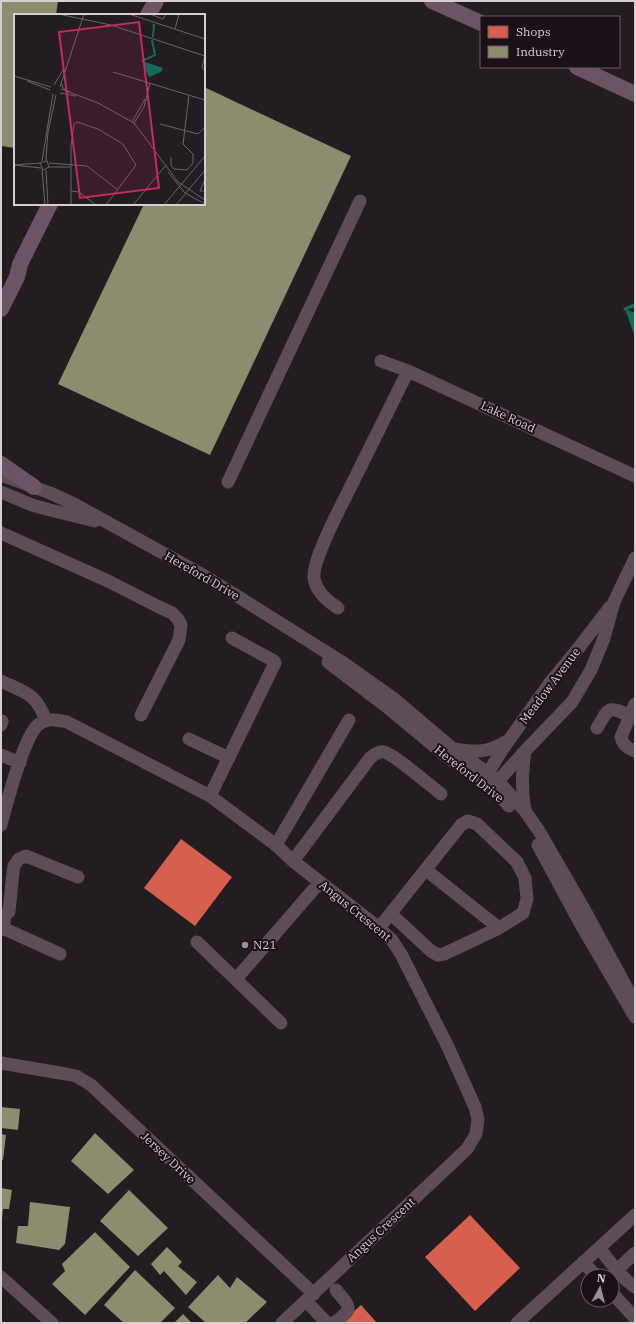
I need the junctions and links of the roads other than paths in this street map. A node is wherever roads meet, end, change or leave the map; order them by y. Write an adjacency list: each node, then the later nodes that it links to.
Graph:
1 (156, 1): 3 (main road)
2 (432, 1): 4 (main road)
3 (149, 14)
4 (480, 23)
5 (579, 68): 6 (main road)
6 (635, 94)
7 (360, 201): 17 (street)
8 (50, 205): 9 (main road)
9 (20, 264): 10 (main road); 11 (main road)
10 (1, 283)
11 (1, 309)
12 (380, 361): 13 (street, Lake Road)
13 (408, 371): 16 (street, Lake Road); 24 (street)
14 (1, 464): 18 (main road)
15 (1, 476): 18 (street, Hereford Drive)
16 (635, 476)
17 (228, 482)
18 (34, 487): 20 (street, Hereford Drive)
19 (1, 492): 20 (street, Hereford Drive)
20 (108, 524): 25 (street, Hereford Drive)
21 (1, 534): 29 (street)
22 (635, 558): 23 (street, Meadow Avenue)
23 (614, 602): 34 (street, Meadow Avenue); 36 (street, Meadow Avenue)
24 (338, 608)
25 (294, 633): 35 (street, Hereford Drive); 41 (street, Hereford Drive)
26 (232, 638): 39 (street)
27 (1, 681): 31 (street)
28 (632, 710): 32 (street); 37 (street)
29 (141, 715)
30 (349, 720): 46 (street)
31 (46, 721): 40 (street); 43 (street, Angus Crescent)
32 (597, 728)
33 (189, 739): 39 (street)
34 (510, 739): 35 (street); 41 (street, Meadow Avenue)
35 (452, 748): 41 (street, Hereford Drive)
36 (525, 751): 41 (street, Meadow Avenue); 44 (street)
37 (635, 751)
38 (1, 755): 40 (street)
39 (228, 758): 43 (street)
40 (20, 763): 45 (street)
41 (490, 781): 44 (street, Hereford Drive); 60 (street, Hereford Drive)
42 (442, 794): 47 (street)
43 (210, 796): 46 (street, Angus Crescent)
44 (525, 811): 59 (street, Hereford Drive)
45 (1, 825)
46 (276, 845): 47 (street, Angus Crescent)
47 (293, 861): 50 (street, Angus Crescent)
48 (426, 870): 51 (street); 54 (street); 54 (street)
49 (78, 877): 52 (street)
50 (320, 882): 53 (street, Angus Crescent); 58 (street)
51 (391, 914): 53 (street); 54 (street)
52 (3, 915): 55 (street)
53 (379, 928): 74 (street, Angus Crescent)
54 (499, 928)
55 (2, 929): 57 (street)
56 (197, 942): 58 (street)
57 (60, 954)
58 (236, 979): 61 (street)
59 (635, 1003)
60 (635, 1017)
61 (281, 1023)
62 (1, 1063): 74 (street, Jersey Drive)
63 (635, 1215): 64 (street)
64 (599, 1248): 66 (street); 68 (street)
65 (635, 1254): 69 (street)
66 (583, 1262): 67 (street); 81 (street)
67 (589, 1268)
68 (616, 1268)
69 (620, 1268)
70 (620, 1272): 72 (street)
71 (1, 1277): 77 (street)
72 (635, 1287)
73 (336, 1290): 80 (street)
74 (310, 1297): 78 (street, Angus Crescent); 79 (street, Jersey Drive)
75 (620, 1302): 76 (street)
76 (635, 1318)
77 (52, 1323)
78 (282, 1323)
79 (327, 1323)
80 (334, 1323)
81 (518, 1323)

